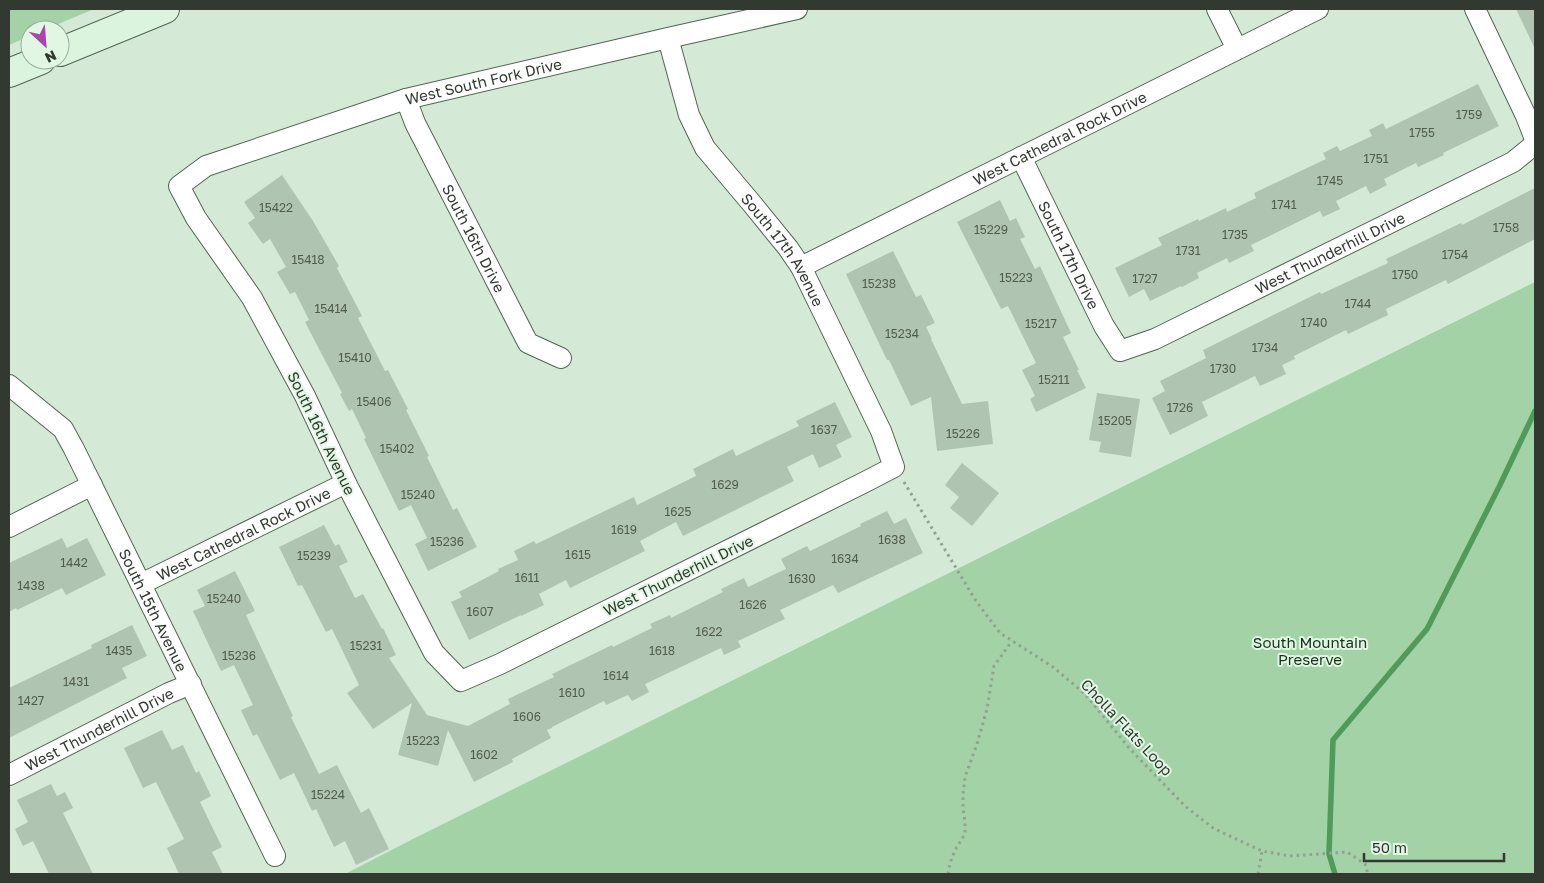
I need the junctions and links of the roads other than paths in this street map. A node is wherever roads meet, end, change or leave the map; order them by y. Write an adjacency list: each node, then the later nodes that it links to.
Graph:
1 (165, 9): 7 (main road)
2 (797, 9): 6 (street, West South Fork Drive)
3 (1217, 9): 8 (street)
4 (1318, 9): 8 (street, West Cathedral Rock Drive)
5 (1475, 9): 10 (street)
6 (668, 38): 9 (street, West South Fork Drive); 14 (street, South 17th Avenue)
7 (70, 48)
8 (1237, 49): 12 (street, West Cathedral Rock Drive)
9 (406, 99): 13 (street, West South Fork Drive); 16 (street, South 16th Drive)
10 (1535, 139)
11 (1535, 144): 15 (street, West Thunderhill Drive)
12 (1021, 157): 14 (street, West Cathedral Rock Drive); 15 (street, South 17th Drive)
13 (179, 186): 19 (street, South 16th Avenue)
14 (801, 267): 18 (street, South 17th Avenue)
15 (1120, 351)
16 (561, 358)
17 (9, 385): 20 (street, South 15th Avenue)
18 (894, 466): 23 (street, West Thunderhill Drive)
19 (346, 483): 22 (street, West Cathedral Rock Drive); 23 (street, South 16th Avenue)
20 (92, 485): 21 (street); 22 (street, South 15th Avenue)
21 (9, 527)
22 (141, 584): 24 (street, South 15th Avenue)
23 (461, 680)
24 (191, 684): 25 (street, West Thunderhill Drive); 26 (street, South 15th Avenue)
25 (9, 775)
26 (275, 856)

